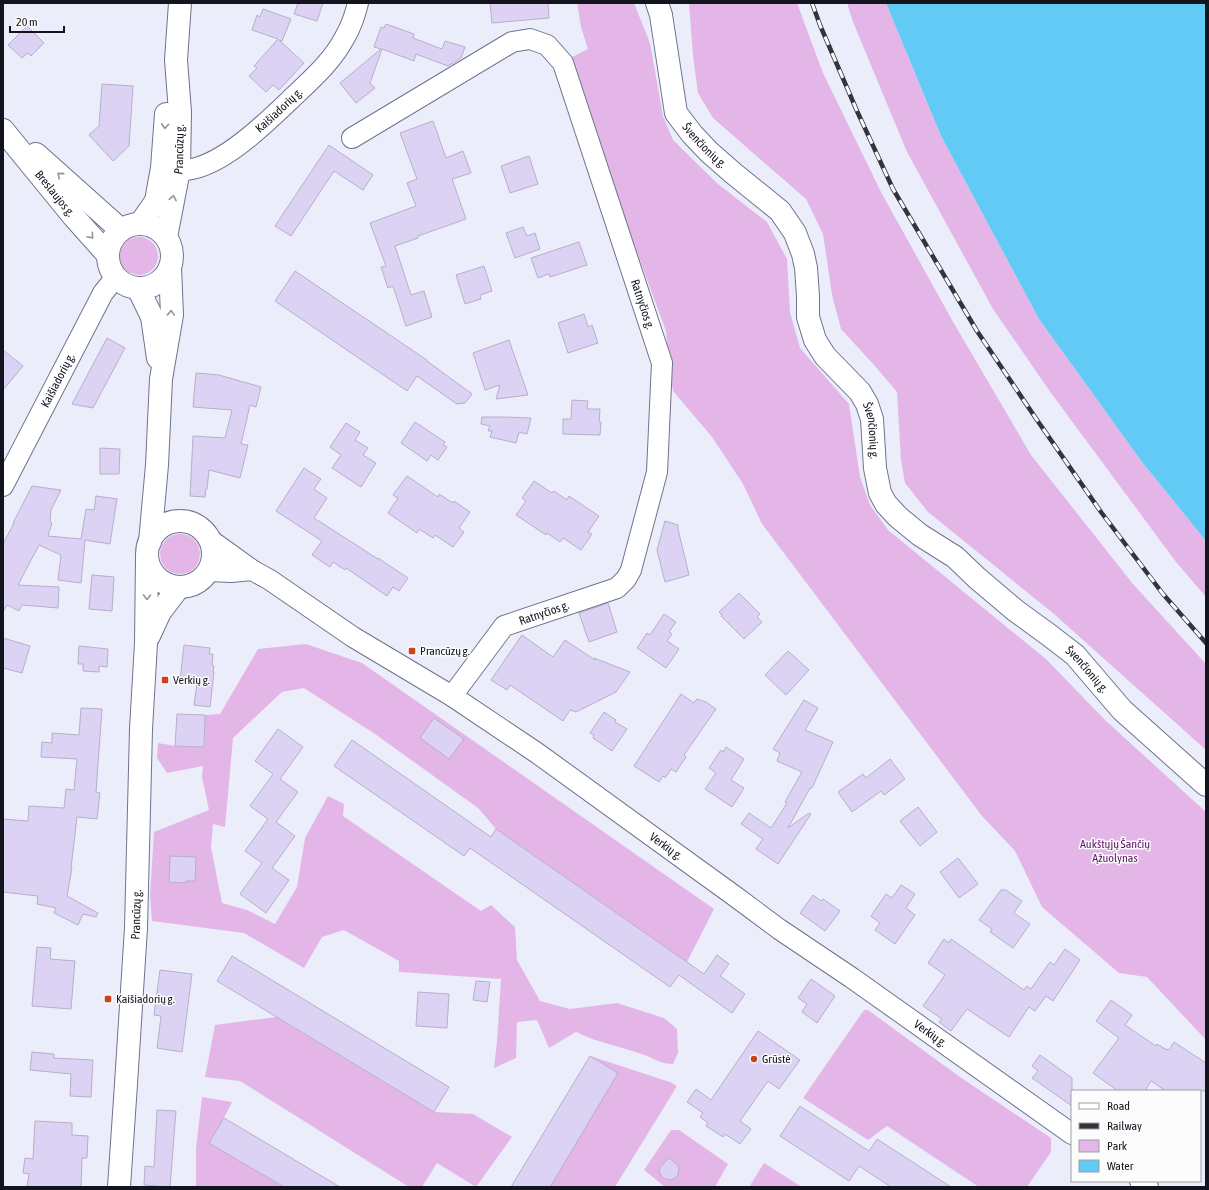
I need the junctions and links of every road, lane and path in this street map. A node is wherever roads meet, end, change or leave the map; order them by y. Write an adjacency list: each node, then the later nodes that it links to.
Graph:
1 (180, 3): 7 (street, Prancūzų g.)
2 (358, 3): 7 (street, Kaišiadorių g.)
3 (657, 3): 25 (street, Švenčionių g.)
4 (3, 125): 8 (street, Breslaujos g., one-way to 4)
5 (3, 130): 10 (street, Breslaujos g., one-way to 10)
6 (352, 138): 24 (street, Ratnyčios g.)
7 (170, 169): 8 (street, Prancūzų g.); 9 (street, Prancūzų g., one-way to 7)
8 (131, 227): 9 (street); 10 (street)
9 (166, 237): 11 (street)
10 (108, 255): 12 (street)
11 (170, 267): 13 (street); 14 (street, Prancūzų g., one-way to 11)
12 (116, 277): 13 (street); 16 (street, Kaišiadorių g.)
13 (138, 288): 14 (street, Prancūzų g.)
14 (160, 379): 15 (street, Prancūzų g.)
15 (157, 465): 17 (street, Prancūzų g.); 19 (street, Prancūzų g.)
16 (3, 486)
17 (182, 522): 18 (street); 19 (street)
18 (209, 539): 20 (street, Verkių g.); 21 (street)
19 (148, 550): 22 (street); 23 (street, Prancūzų g., one-way to 23)
20 (252, 570): 21 (street); 24 (street, Verkių g.)
21 (209, 571): 22 (street)
22 (179, 587): 23 (street, Prancūzų g.)
23 (146, 643): 27 (street, Prancūzų g.)
24 (452, 696): 26 (street, Verkių g.)
25 (1206, 785)
26 (1071, 1133)
27 (119, 1187)

